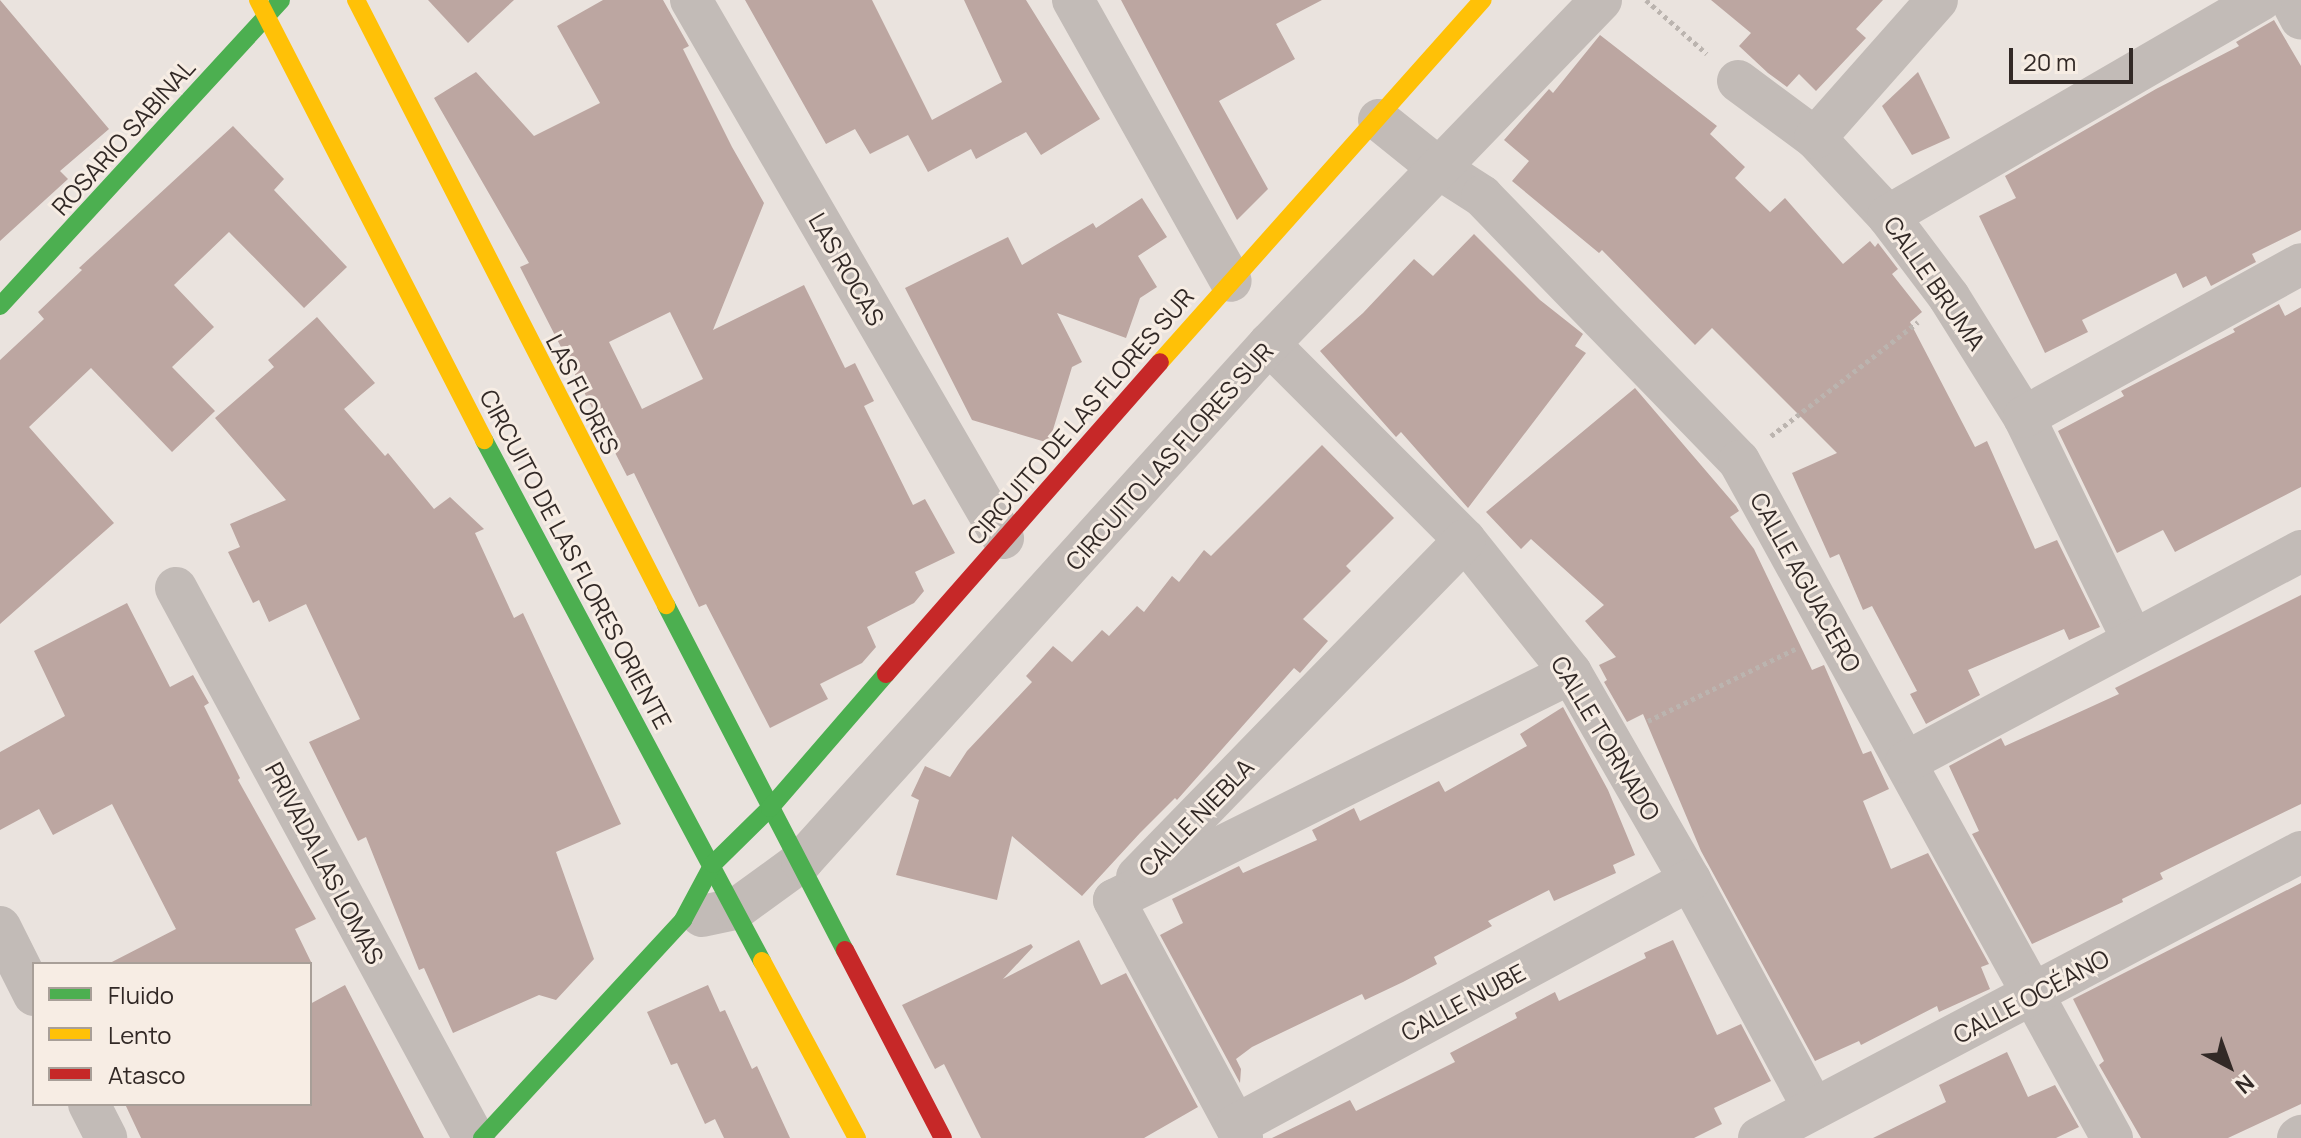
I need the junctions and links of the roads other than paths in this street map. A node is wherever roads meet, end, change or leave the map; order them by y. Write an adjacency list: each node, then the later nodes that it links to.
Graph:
1 (281, 0): 10 (main road, ROSARIO SABINAL)
2 (356, 0): 29 (main road, LAS FLORES)
3 (691, 0): 22 (street, LAS ROCAS)
4 (1073, 0): 18 (street)
5 (1601, 0): 15 (street, CIRCUITO LAS FLORES SUR)
6 (1937, 0): 14 (street)
7 (2261, 0): 16 (street)
8 (2291, 0): 11 (street)
9 (1476, 3): 13 (main road, CIRCUITO DE LAS FLORES SUR)
10 (262, 8): 19 (main road, ROSARIO SABINAL); 32 (main road, CIRCUITO DE LAS FLORES ORIENTE)
11 (2301, 19)
12 (1738, 81): 14 (street, CALLE BRUMA)
13 (1379, 120): 15 (street, CALLE AGUACERO); 18 (main road, CIRCUITO DE LAS FLORES SUR)
14 (1815, 138): 16 (street, CALLE BRUMA)
15 (1440, 169): 20 (street, CIRCUITO LAS FLORES SUR); 28 (street, CALLE AGUACERO)
16 (1888, 216): 21 (street, CALLE BRUMA)
17 (2301, 264): 21 (street)
18 (1231, 281): 22 (main road, CIRCUITO DE LAS FLORES SUR)
19 (0, 306)
20 (1269, 344): 23 (street, CALLE TORNADO); 31 (street, CIRCUITO LAS FLORES SUR)
21 (2024, 417): 26 (street, CALLE BRUMA)
22 (1003, 538): 29 (main road, CIRCUITO DE LAS FLORES SUR)
23 (1465, 540): 27 (street, CALLE TORNADO); 34 (street, CALLE NIEBLA)
24 (2301, 551): 26 (street)
25 (176, 588): 44 (street, PRIVADA LAS LOMAS)
26 (2132, 638): 28 (street)
27 (1571, 673): 33 (street, CALLE TORNADO); 34 (street)
28 (1906, 762): 39 (street, CALLE AGUACERO)
29 (770, 808): 31 (main road, LAS FLORES); 32 (main road, CIRCUITO DE LAS FLORES SUR)
30 (2301, 852): 39 (street, CALLE OCÉANO)
31 (802, 861): 35 (street, CIRCUITO LAS FLORES SUR); 47 (main road, LAS FLORES)
32 (713, 864): 35 (main road, CIRCUITO DE LAS FLORES ORIENTE); 36 (main road, CIRCUITO DE LAS FLORES SUR)
33 (1690, 880): 41 (street, CALLE TORNADO); 42 (street, CALLE NUBE)
34 (1114, 900): 42 (street)
35 (736, 909): 36 (street); 46 (main road, CIRCUITO DE LAS FLORES ORIENTE)
36 (683, 920): 45 (main road, CIRCUITO DE LAS FLORES SUR)
37 (0, 927): 38 (street)
38 (32, 991)
39 (2033, 996): 41 (street, CALLE OCÉANO); 49 (street, CALLE AGUACERO)
40 (90, 1106): 43 (street)
41 (1814, 1109): 48 (street, CALLE OCÉANO)
42 (1239, 1132)
43 (106, 1138)
44 (474, 1138)
45 (482, 1138)
46 (857, 1138)
47 (943, 1138)
48 (1759, 1138)
49 (2112, 1138)

